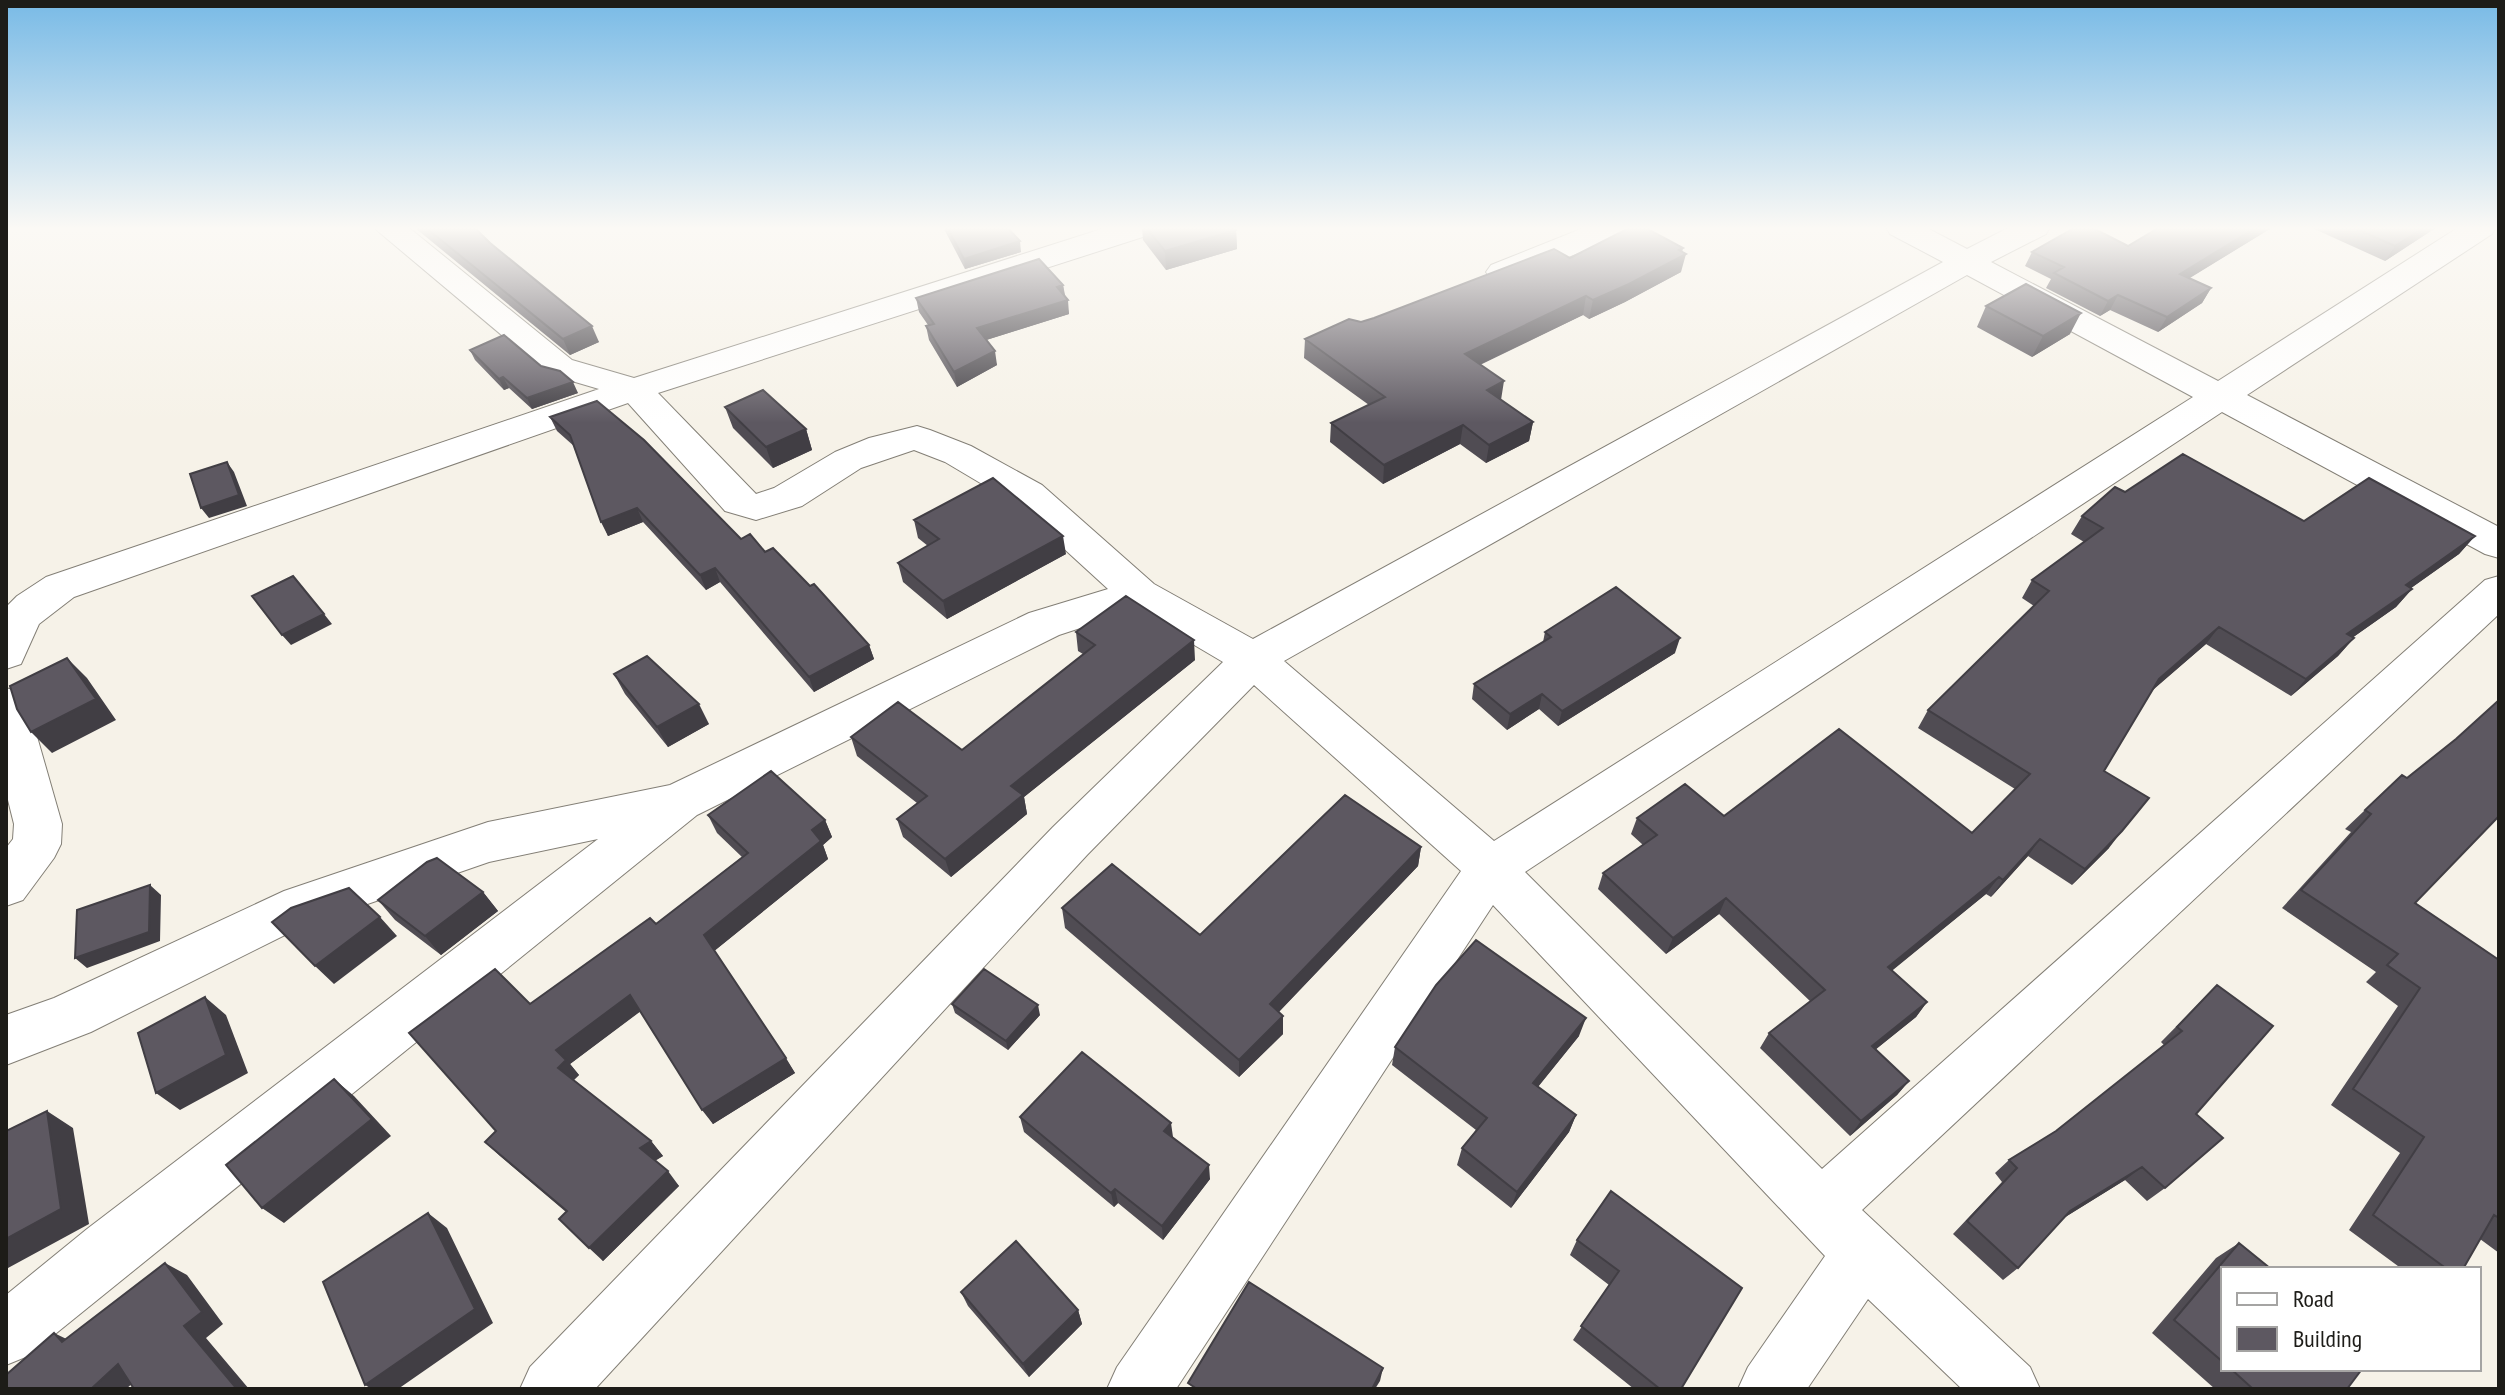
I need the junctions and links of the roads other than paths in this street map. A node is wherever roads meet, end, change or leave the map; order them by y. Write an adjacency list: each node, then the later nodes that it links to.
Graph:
1 (468, 292): 6 (street)
2 (938, 292): 6 (street)
3 (1912, 292): 12 (street)
4 (2026, 292): 7 (street)
5 (2381, 292): 7 (street)
6 (635, 389): 10 (street); 11 (street)
7 (2221, 397): 8 (street); 15 (street)
8 (2499, 544)
9 (2499, 590): 18 (street)
10 (1139, 594): 12 (street); 14 (street)
11 (7, 639)
12 (1253, 659): 15 (street); 21 (street)
13 (6, 705): 16 (street)
14 (680, 802): 17 (street); 20 (street)
15 (1490, 869): 18 (street); 22 (street)
16 (6, 885)
17 (6, 1040)
18 (1821, 1209): 19 (street)
19 (1863, 1253): 23 (street); 24 (street)
20 (6, 1334)
21 (552, 1389)
22 (1139, 1389)
23 (1770, 1389)
24 (2008, 1389)

